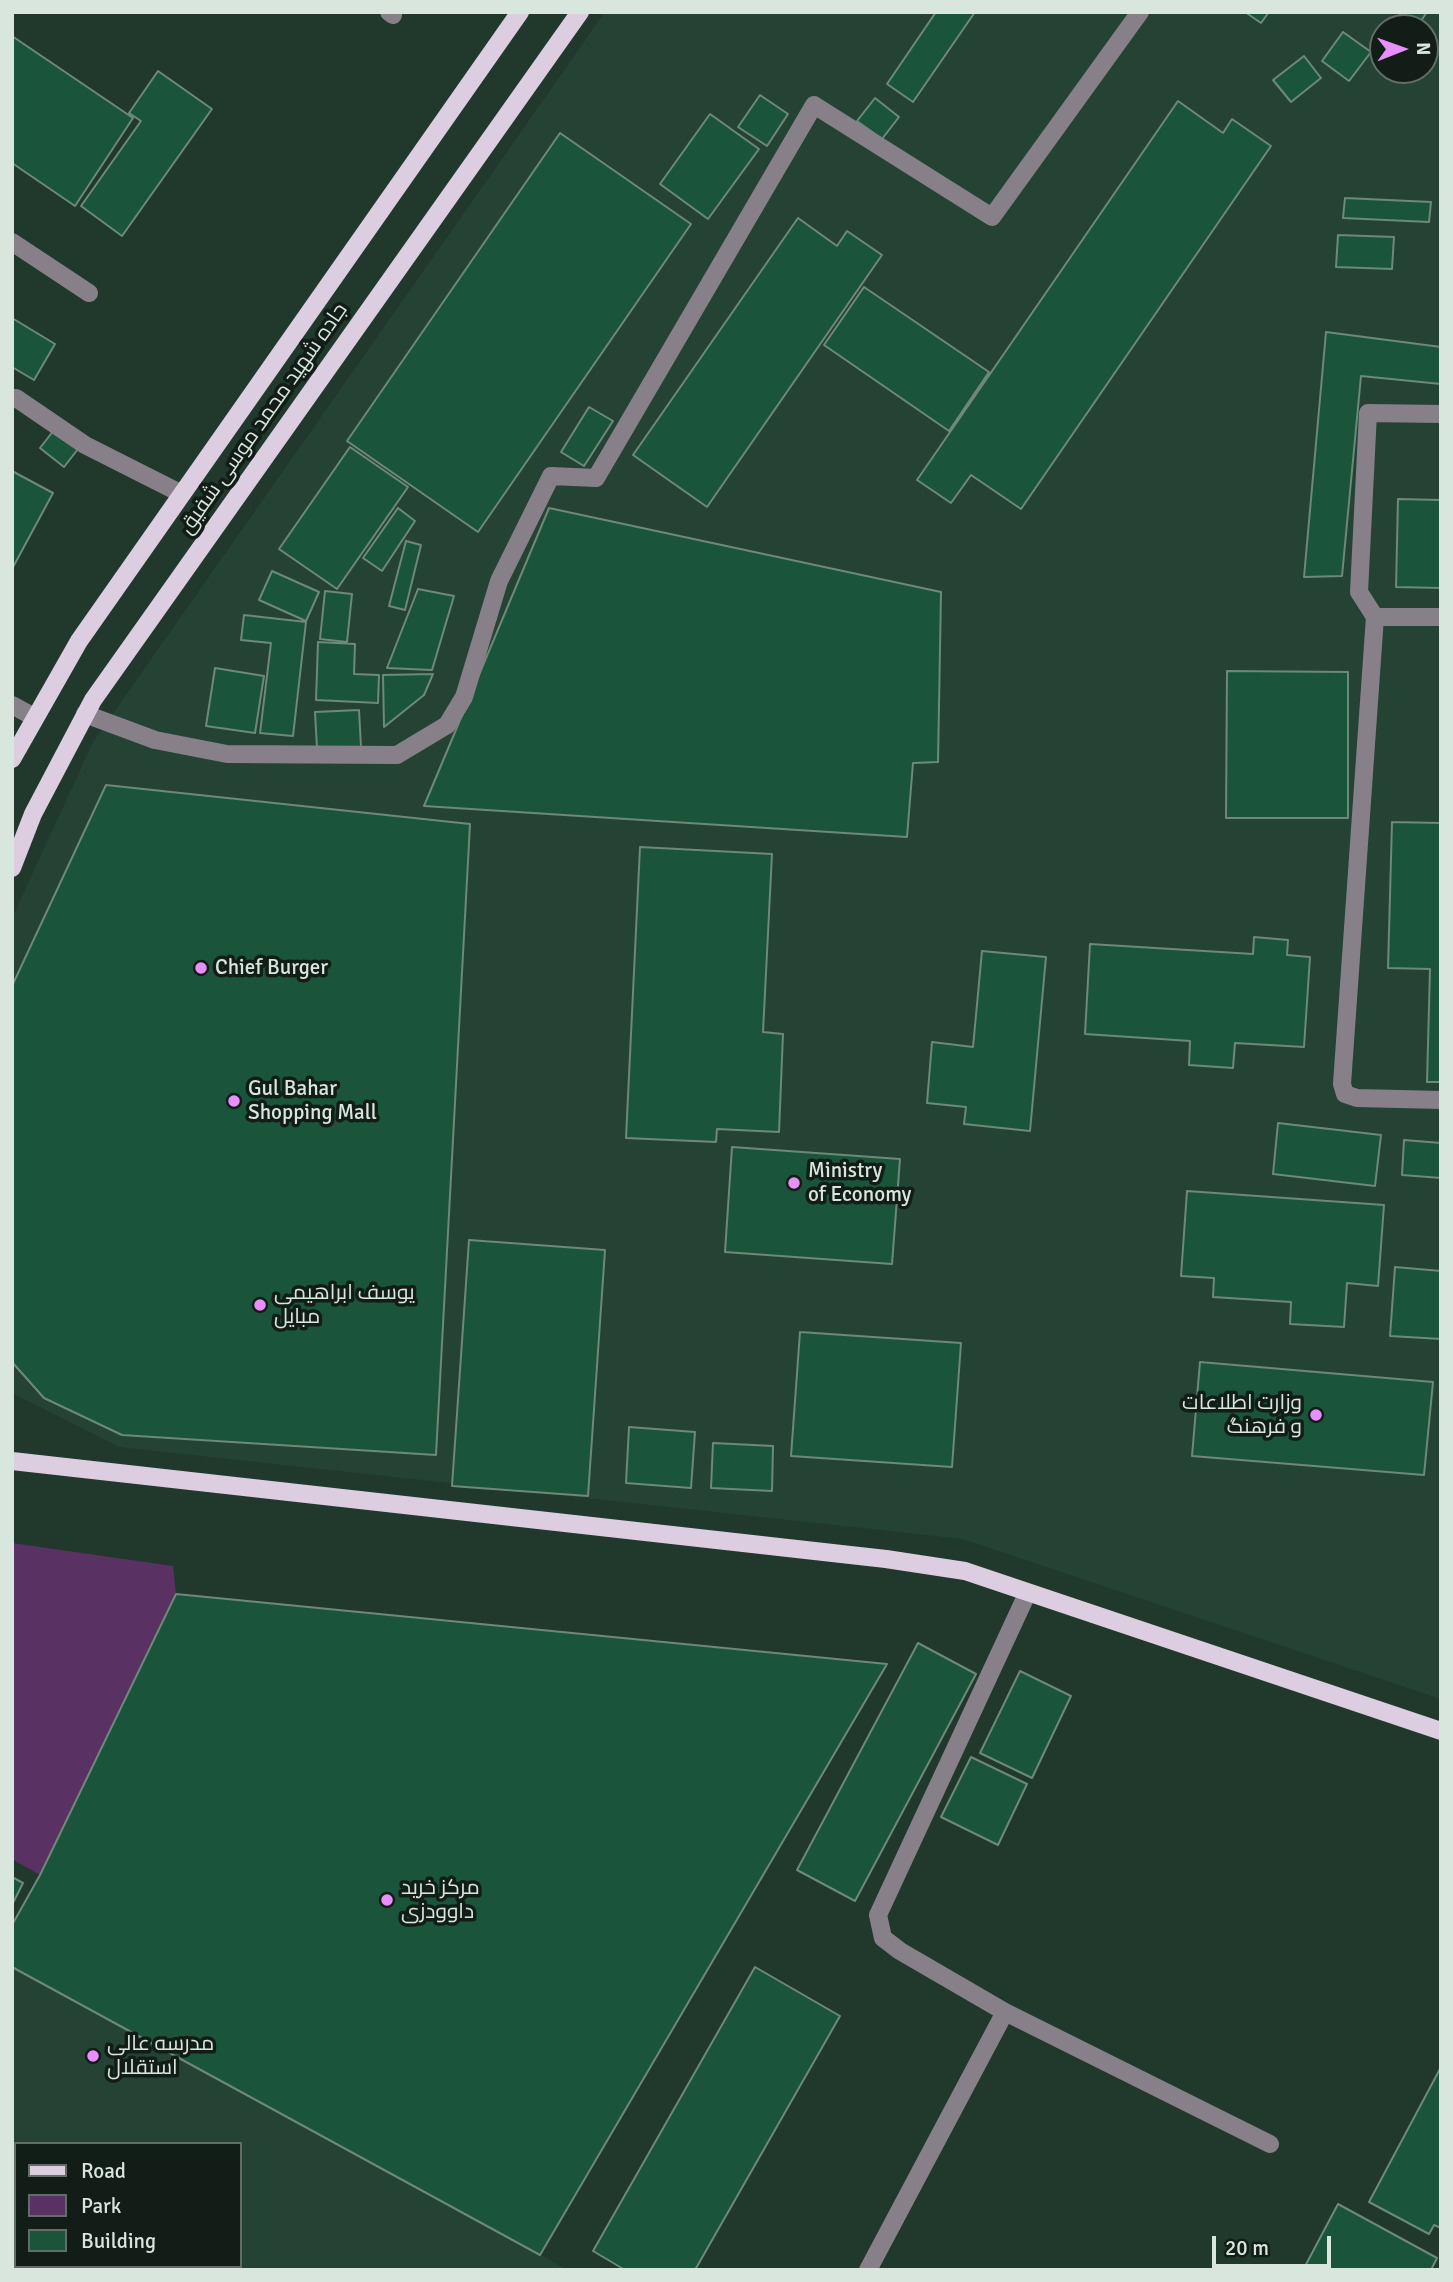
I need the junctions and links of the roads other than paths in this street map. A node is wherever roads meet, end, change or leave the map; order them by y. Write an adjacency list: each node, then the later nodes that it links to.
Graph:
1 (520, 12): 8 (main road, جاده شهید محمد موسی شفیق)
2 (580, 12): 12 (main road, جاده شهید محمد موسی شفیق)
3 (1140, 12): 12 (lane)
4 (12, 242): 5 (lane)
5 (89, 293)
6 (14, 400): 8 (lane)
7 (1441, 414): 9 (lane)
8 (182, 494): 13 (main road, جاده شهید محمد موسی شفیق)
9 (1375, 617): 10 (lane); 16 (lane)
10 (1441, 617)
11 (12, 705): 13 (lane)
12 (85, 714): 15 (main road, جاده شهید محمد موسی شفیق)
13 (34, 717): 14 (main road, جاده شهید محمد موسی شفیق)
14 (12, 759)
15 (12, 868)
16 (1441, 1100)
17 (12, 1461): 18 (main road)
18 (1027, 1594): 19 (main road); 20 (lane)
19 (1441, 1731)
20 (1004, 2012): 21 (lane); 22 (lane)
21 (1270, 2144)
22 (868, 2270)

